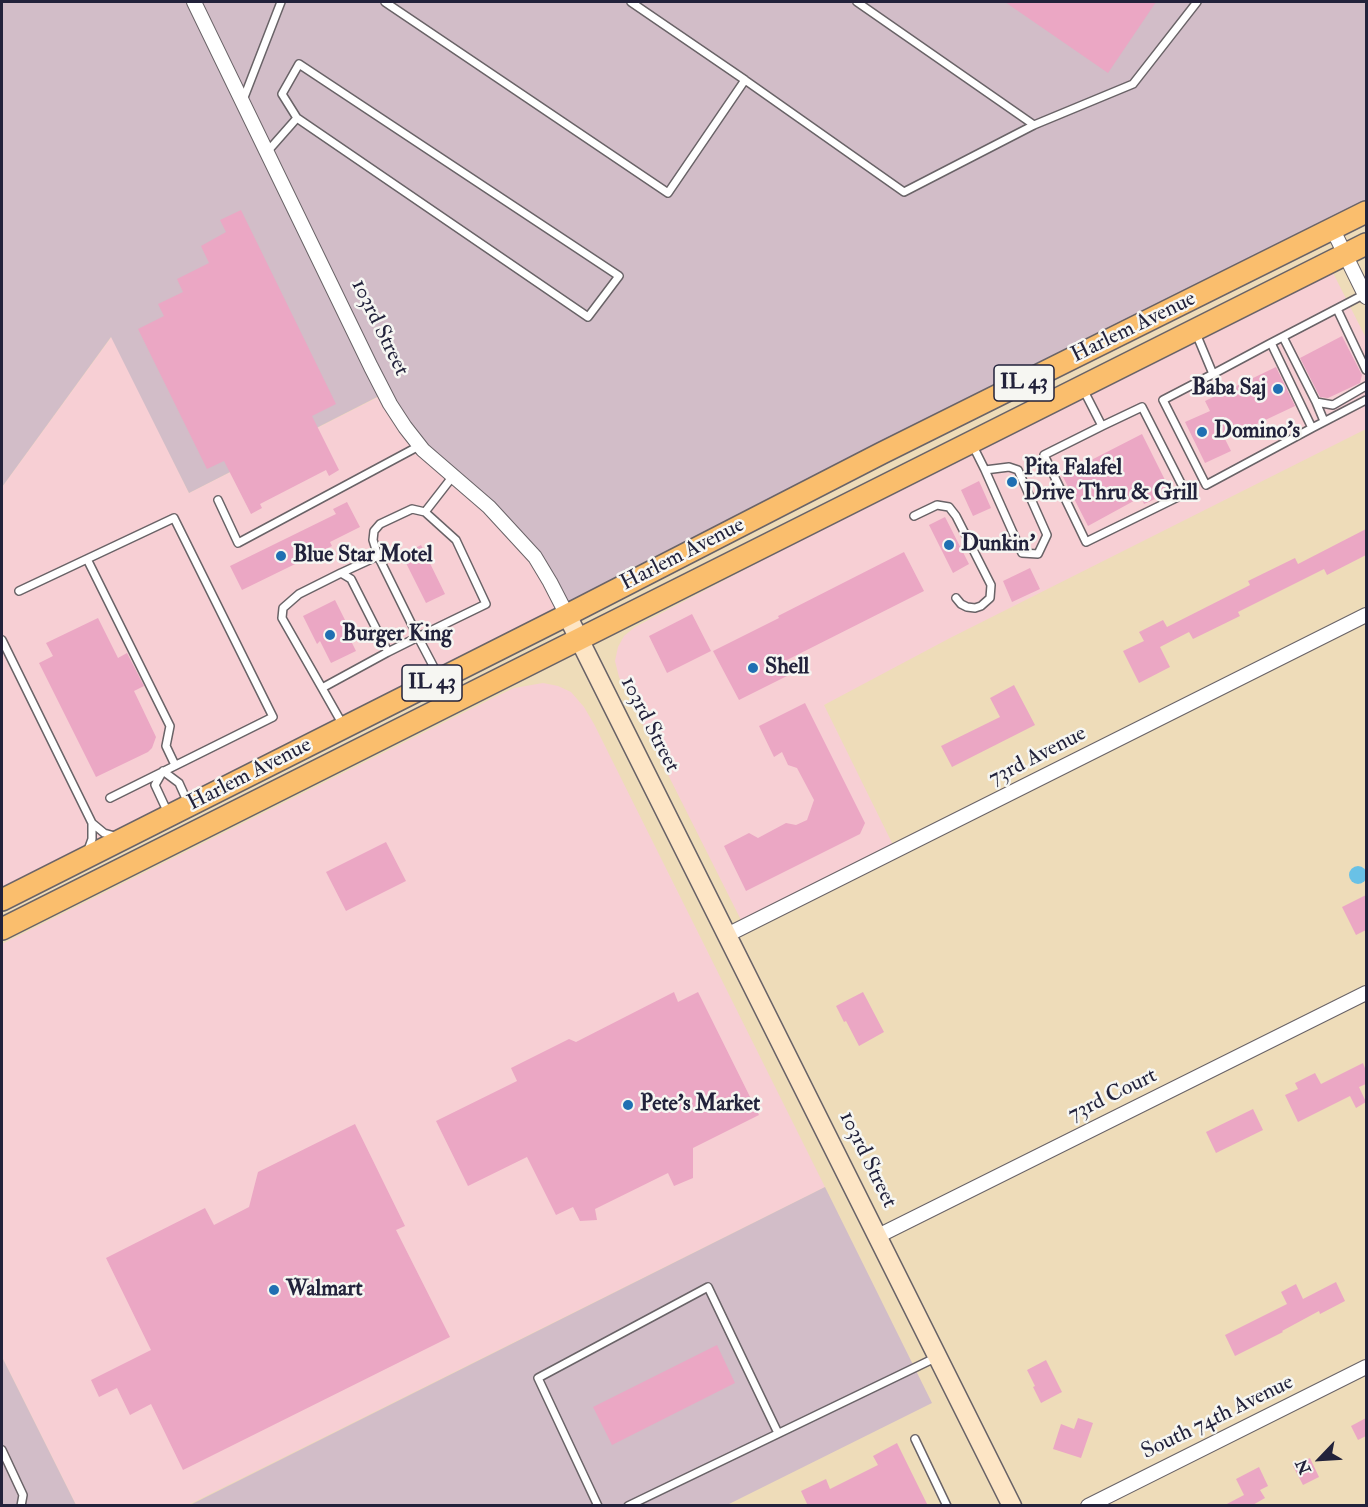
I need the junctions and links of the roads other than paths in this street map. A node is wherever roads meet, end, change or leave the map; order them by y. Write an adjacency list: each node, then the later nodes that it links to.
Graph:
1 (194, 2): 8 (street, 103rd Street)
2 (281, 2): 8 (lane)
3 (385, 2): 7 (lane)
4 (631, 2): 7 (lane)
5 (857, 2): 10 (lane)
6 (1197, 2): 10 (lane)
7 (745, 80): 10 (lane)
8 (243, 100): 11 (street, 103rd Street)
9 (297, 118): 9 (lane); 11 (lane)
10 (1034, 125)
11 (267, 152): 31 (street, 103rd Street)
12 (1366, 212): 13 (main road, Harlem Avenue / IL 43)
13 (1333, 230): 15 (street); 42 (main road, Harlem Avenue / IL 43)
14 (1366, 244): 15 (main road, Harlem Avenue / IL 43)
15 (1345, 254): 16 (street); 18 (main road, Harlem Avenue / IL 43)
16 (1366, 296): 17 (lane)
17 (1337, 309): 19 (lane); 21 (lane)
18 (1194, 330): 22 (lane); 23 (main road, Harlem Avenue / IL 43)
19 (1283, 337): 20 (lane); 26 (lane)
20 (1272, 343): 22 (lane); 29 (lane)
21 (1366, 370)
22 (1213, 374): 29 (lane)
23 (1082, 386): 28 (lane); 30 (main road, Harlem Avenue / IL 43)
24 (1366, 386): 26 (lane)
25 (1366, 400): 27 (lane)
26 (1316, 402): 27 (lane)
27 (1324, 421): 29 (lane)
28 (1102, 426): 28 (lane)
29 (1312, 428)
30 (971, 442): 32 (lane); 45 (main road, Harlem Avenue / IL 43)
31 (419, 446): 33 (street, 103rd Street); 34 (lane)
32 (985, 470): 32 (lane)
33 (453, 476): 35 (lane); 42 (street, 103rd Street)
34 (218, 500)
35 (425, 512): 37 (lane); 44 (lane)
36 (914, 516): 41 (lane)
37 (378, 556): 39 (lane); 44 (lane)
38 (87, 559): 40 (lane); 51 (lane); 51 (lane)
39 (341, 573): 47 (lane); 49 (lane)
40 (19, 591)
41 (956, 598)
42 (567, 615): 45 (street, 103rd Street); 48 (main road, Harlem Avenue / IL 43)
43 (1366, 615): 61 (street, 73rd Avenue)
44 (418, 637): 47 (lane); 48 (lane)
45 (579, 639): 60 (main road, Harlem Avenue / IL 43); 61 (street, 103rd Street)
46 (2, 640): 56 (lane)
47 (388, 652): 49 (lane)
48 (441, 679): 50 (main road, Harlem Avenue / IL 43)
49 (322, 688): 50 (lane)
50 (345, 727): 54 (main road, Harlem Avenue / IL 43)
51 (175, 765): 52 (lane)
52 (163, 771): 53 (lane); 54 (lane); 55 (lane)
53 (110, 798)
54 (189, 806): 55 (main road, Harlem Avenue / IL 43)
55 (169, 815): 57 (main road, Harlem Avenue / IL 43)
56 (92, 823): 57 (lane); 58 (lane)
57 (123, 838): 58 (main road, Harlem Avenue / IL 43)
58 (87, 857): 59 (main road, Harlem Avenue / IL 43)
59 (2, 900)
60 (2, 928)
61 (727, 935): 63 (street, 103rd Street)
62 (1366, 993): 63 (street, 73rd Court)
63 (878, 1236): 64 (street, 103rd Street)
64 (938, 1356): 66 (lane); 73 (street, 103rd Street)
65 (1366, 1367): 74 (street, South 74th Avenue)
66 (778, 1433): 70 (lane); 71 (lane)
67 (915, 1439): 72 (lane)
68 (2, 1450): 69 (lane)
69 (21, 1506)
70 (598, 1506)
71 (628, 1506)
72 (947, 1506)
73 (1012, 1506)
74 (1088, 1506)

